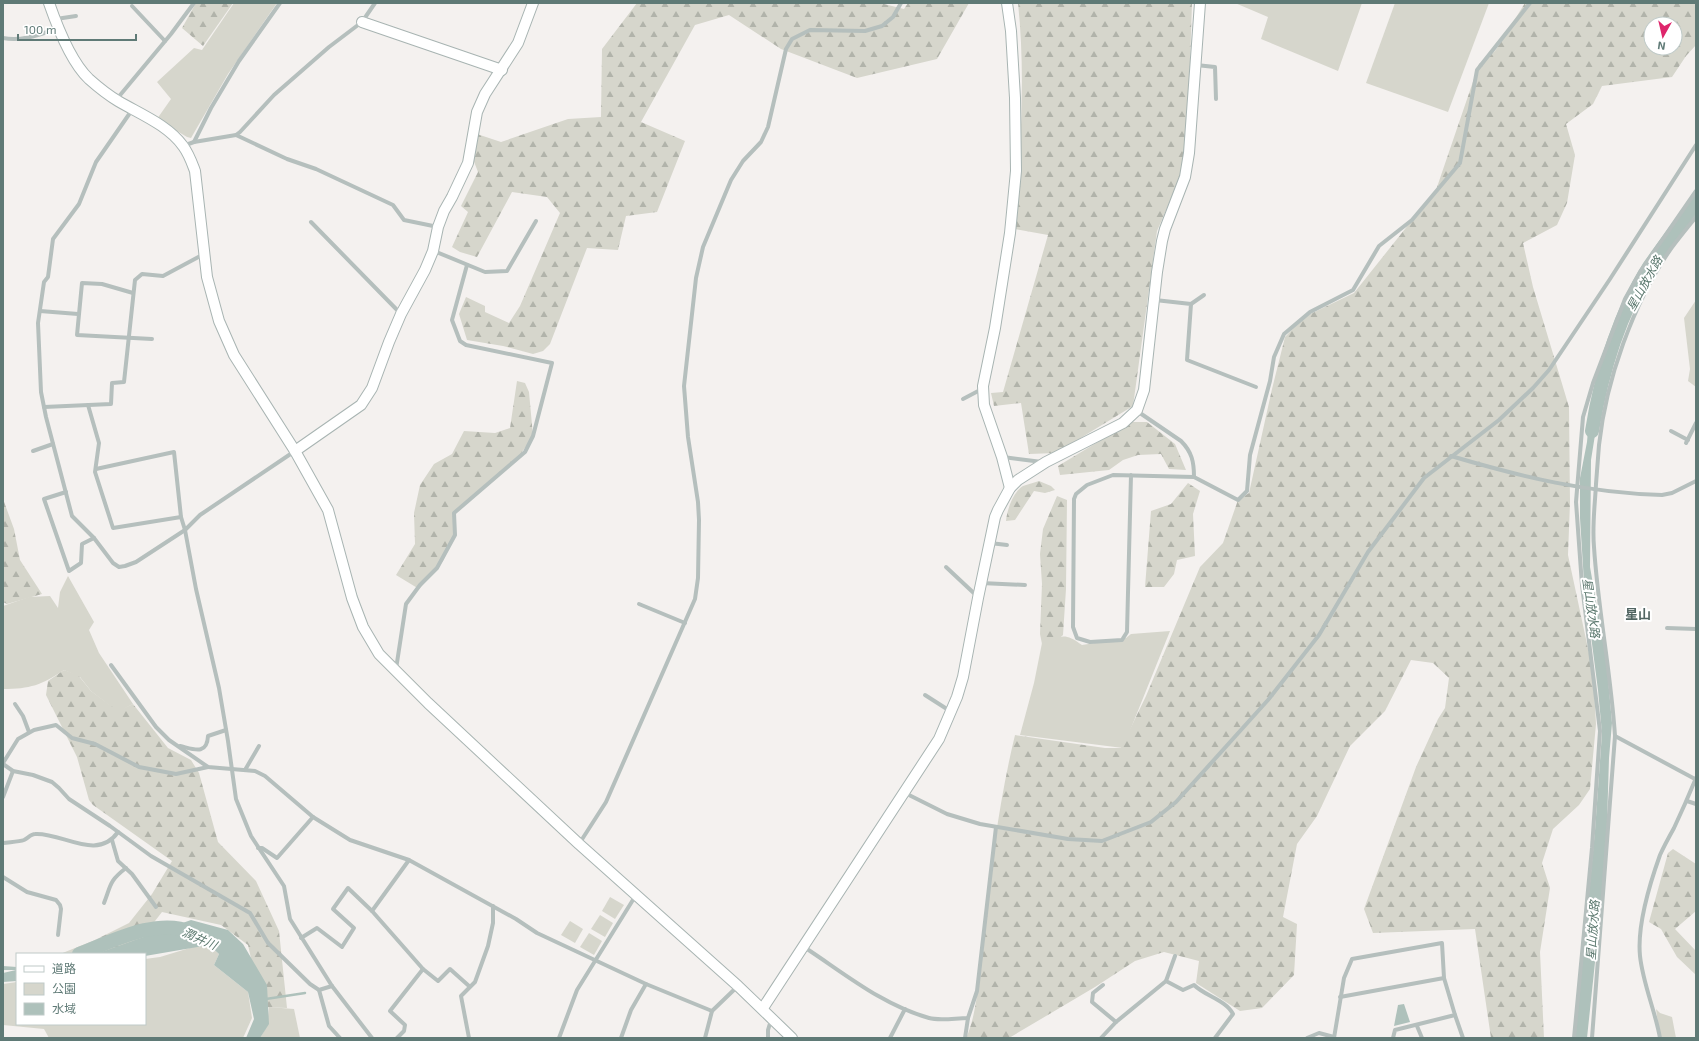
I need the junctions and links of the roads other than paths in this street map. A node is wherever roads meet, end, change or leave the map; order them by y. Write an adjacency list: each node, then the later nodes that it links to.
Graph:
1 (49, 3): 13 (street)
2 (194, 3): 15 (street)
3 (280, 3): 22 (street)
4 (375, 3): 12 (street)
5 (533, 3): 17 (street)
6 (901, 3): 74 (street)
7 (1007, 3): 43 (street)
8 (1200, 3): 16 (street)
9 (1530, 3): 58 (street)
10 (132, 6): 15 (street)
11 (76, 16): 13 (street)
12 (362, 22): 17 (street); 21 (street)
13 (57, 24): 14 (street); 19 (street)
14 (3, 38)
15 (165, 41): 19 (street)
16 (1196, 65): 18 (street); 35 (street)
17 (502, 70): 29 (street)
18 (1216, 99)
19 (116, 100): 20 (street)
20 (132, 110): 24 (street); 37 (street)
21 (236, 135): 22 (street); 29 (street)
22 (194, 142): 24 (street)
23 (1696, 145): 54 (street)
24 (183, 146): 31 (street)
25 (1696, 192): 60 (street)
26 (1696, 217): 62 (street)
27 (536, 221): 32 (street)
28 (311, 222): 39 (street)
29 (438, 227): 30 (street)
30 (433, 251): 32 (street); 39 (street)
31 (205, 254): 33 (street); 52 (street)
32 (467, 265): 78 (street)
33 (133, 293): 38 (street); 40 (street)
34 (1204, 295): 36 (street)
35 (1155, 300): 36 (street); 47 (street)
36 (1191, 304): 42 (street)
37 (40, 311): 38 (street); 46 (street)
38 (78, 314): 40 (street)
39 (401, 314): 52 (street)
40 (130, 336): 41 (street); 45 (street)
41 (152, 339)
42 (1256, 386)
43 (983, 388): 44 (street); 53 (street)
44 (963, 399)
45 (88, 405): 46 (street); 56 (street)
46 (44, 407): 50 (street)
47 (1137, 410): 55 (street); 58 (street)
48 (1696, 423): 49 (street)
49 (1671, 431)
50 (53, 444): 51 (street); 63 (street)
51 (33, 451)
52 (295, 451): 65 (street); 78 (street)
53 (1002, 456): 55 (street); 61 (street)
54 (1451, 456): 60 (street); 98 (street)
55 (1046, 462): 61 (street)
56 (96, 469): 64 (street); 64 (street)
57 (1131, 475): 57 (street); 58 (street)
58 (1194, 477)
59 (1696, 481): 62 (street)
60 (1576, 487): 62 (street); 153 (street)
61 (1010, 488): 67 (street)
62 (1596, 490): 84 (street)
63 (66, 492): 66 (street); 66 (street)
64 (181, 517): 65 (street)
65 (185, 530): 66 (street); 82 (street)
66 (94, 538)
67 (990, 542): 68 (street); 70 (street)
68 (1007, 545)
69 (946, 567): 72 (street)
70 (981, 583): 71 (street); 72 (street)
71 (1025, 585)
72 (978, 598): 81 (street)
73 (639, 604): 74 (street)
74 (685, 623): 102 (street)
75 (1667, 628): 76 (street)
76 (1696, 629)
77 (112, 665): 85 (street)
78 (396, 671): 102 (street)
79 (925, 695): 81 (street)
80 (14, 704): 83 (street)
81 (951, 711): 93 (street)
82 (226, 730): 85 (street); 89 (street)
83 (29, 732): 87 (street); 88 (street)
84 (1615, 736): 92 (street); 154 (street)
85 (176, 745): 88 (street)
86 (259, 746): 90 (street)
87 (3, 764): 91 (street)
88 (208, 767): 89 (street)
89 (232, 768): 90 (street); 103 (street)
90 (245, 770): 97 (street)
91 (13, 771): 94 (street); 99 (street)
92 (1696, 778): 95 (street)
93 (905, 792): 98 (street); 114 (street)
94 (3, 797)
95 (1687, 801): 96 (street); 155 (street)
96 (1696, 804)
97 (313, 817): 103 (street); 104 (street)
98 (996, 826): 132 (street)
99 (118, 832): 100 (street); 125 (street)
100 (112, 840): 101 (street); 105 (street)
101 (3, 842)
102 (579, 844): 107 (street)
103 (258, 848): 113 (street)
104 (409, 860): 109 (street); 111 (street)
105 (126, 868): 108 (street); 110 (street)
106 (3, 877): 112 (street)
107 (636, 895): 116 (street); 124 (street)
108 (104, 903)
109 (493, 906): 116 (street); 123 (street)
110 (156, 907)
111 (372, 911): 113 (street); 117 (street)
112 (58, 935)
113 (301, 938): 122 (street)
114 (804, 947): 127 (street); 128 (street)
115 (1175, 956): 119 (street)
116 (594, 961): 120 (street); 139 (street)
117 (423, 969): 123 (street); 137 (street)
118 (1444, 978): 126 (street); 126 (street); 130 (street)
119 (1166, 980): 133 (street); 147 (street)
120 (646, 984): 129 (street); 140 (street)
121 (1103, 985): 133 (street)
122 (332, 986): 125 (street); 136 (street)
123 (470, 986): 138 (street)
124 (738, 986): 127 (street); 129 (street)
125 (319, 990): 135 (street)
126 (1340, 997): 149 (street)
127 (762, 1008): 131 (street)
128 (905, 1009): 132 (street); 144 (street)
129 (712, 1011): 141 (street)
130 (1455, 1015): 134 (street); 152 (street)
131 (772, 1018): 142 (street); 143 (street)
132 (968, 1018): 145 (street)
133 (1116, 1022): 146 (street)
134 (1417, 1026): 150 (street); 151 (street)
135 (340, 1038)
136 (372, 1038)
137 (397, 1038)
138 (469, 1038)
139 (559, 1038)
140 (621, 1038)
141 (705, 1038)
142 (768, 1038)
143 (792, 1038)
144 (890, 1038)
145 (965, 1038)
146 (1102, 1038)
147 (1215, 1038)
148 (1307, 1038): 149 (street)
149 (1334, 1038)
150 (1393, 1038)
151 (1422, 1038)
152 (1463, 1038)
153 (1574, 1038)
154 (1592, 1038)
155 (1660, 1038)

